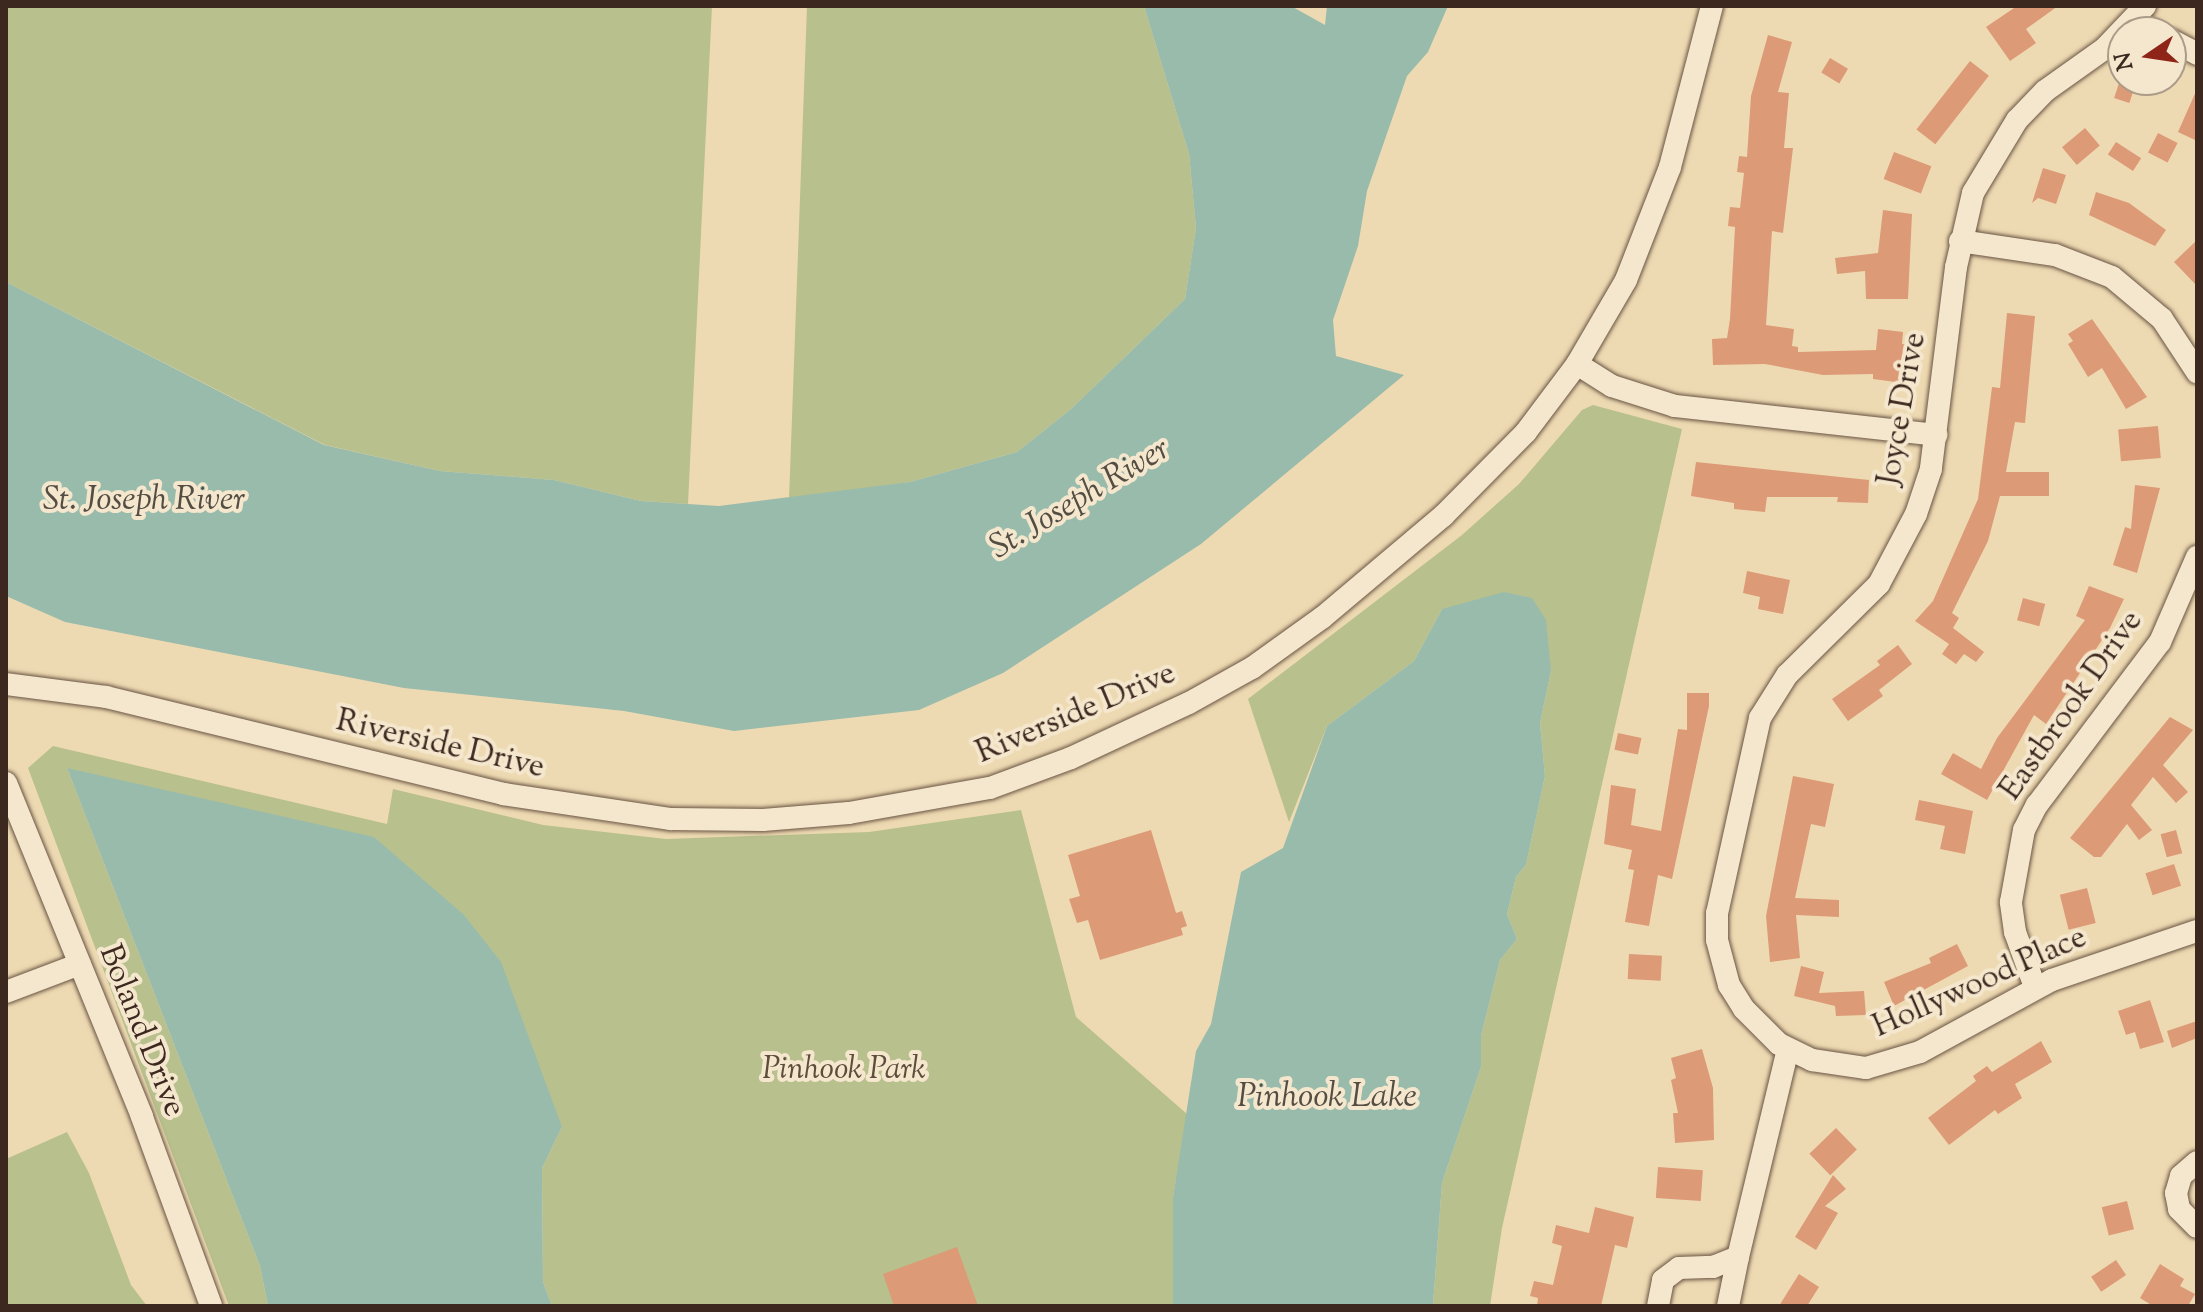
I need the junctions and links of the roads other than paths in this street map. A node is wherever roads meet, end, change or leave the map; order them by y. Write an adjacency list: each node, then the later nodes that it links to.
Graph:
1 (1712, 6): 4 (street, Riverside Drive)
2 (2139, 13): 3 (street, Joyce Drive)
3 (1960, 241): 5 (street); 6 (street, Joyce Drive)
4 (1577, 364): 6 (street); 8 (street, Riverside Drive)
5 (2197, 372)
6 (1936, 435): 15 (street, Joyce Drive)
7 (2197, 557): 13 (street, Eastbrook Drive)
8 (6, 684)
9 (6, 783): 10 (street, Boland Drive)
10 (14, 825): 12 (street, Boland Drive)
11 (2197, 931): 13 (street, Hollywood Place)
12 (80, 964): 14 (street); 19 (street, Boland Drive)
13 (2035, 987): 15 (street, Hollywood Place)
14 (6, 992)
15 (1788, 1049): 18 (street)
16 (2197, 1162): 17 (street)
17 (2197, 1227)
18 (1738, 1257): 20 (street); 21 (street)
19 (211, 1306)
20 (1658, 1306)
21 (1728, 1306)

